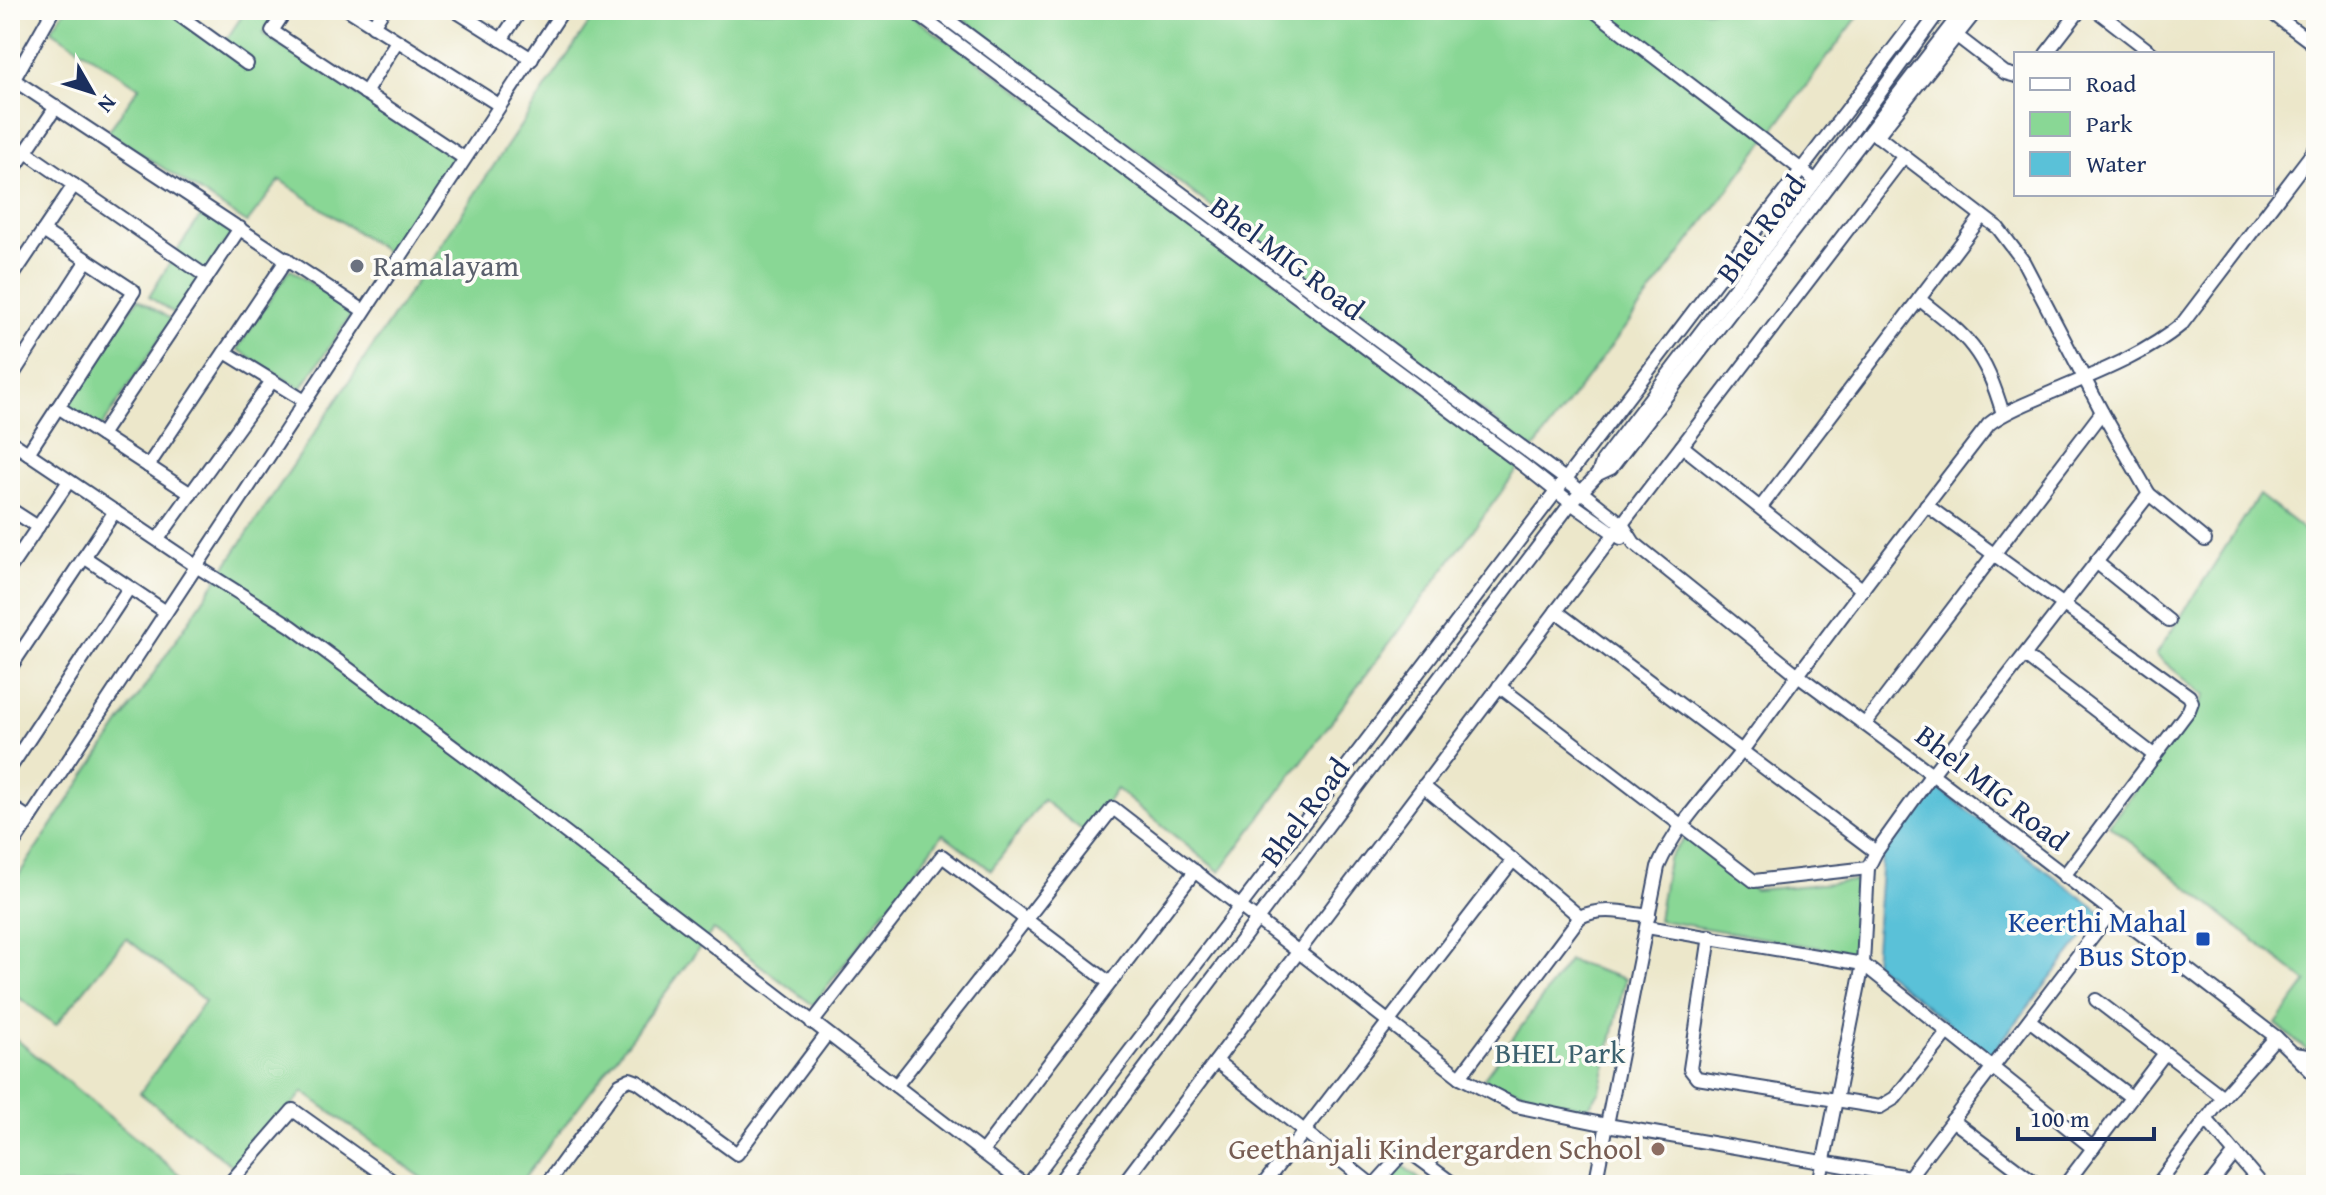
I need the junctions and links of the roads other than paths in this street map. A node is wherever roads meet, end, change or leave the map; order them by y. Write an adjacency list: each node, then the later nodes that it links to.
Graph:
1 (52, 10): 29 (street)
2 (172, 10): 27 (street)
3 (286, 10): 30 (street)
4 (349, 10): 19 (street)
5 (383, 10): 19 (street)
6 (454, 10): 21 (street)
7 (521, 10): 21 (street)
8 (563, 10): 26 (street)
9 (912, 10): 67 (street, Bhel MIG Road)
10 (935, 10): 65 (street, Bhel MIG Road)
11 (1593, 10): 38 (street)
12 (1923, 10): 38 (street)
13 (1940, 10): 40 (street, Bhel Road)
14 (1963, 10): 20 (street, Bhel Road)
15 (1977, 10): 20 (street)
16 (2080, 10): 24 (street)
17 (2096, 10): 25 (street)
18 (2268, 10): 23 (street)
19 (373, 26): 22 (street)
20 (1952, 32): 28 (street); 33 (street, Bhel Road)
21 (501, 40): 26 (street)
22 (397, 41): 30 (street); 31 (street)
23 (2316, 46)
24 (2048, 52)
25 (2150, 52)
26 (532, 59): 31 (street)
27 (247, 64)
28 (2014, 75)
29 (12, 83): 32 (street)
30 (365, 93): 37 (street)
31 (499, 105): 37 (street)
32 (56, 107): 35 (street); 43 (street)
33 (1874, 134): 36 (street); 64 (street, Bhel Road)
34 (2316, 148): 53 (street)
35 (26, 152): 39 (street); 41 (street)
36 (1904, 156): 42 (street); 61 (street)
37 (464, 158): 50 (street)
38 (1801, 171): 40 (street); 65 (street)
39 (10, 175)
40 (1816, 181): 64 (street, Bhel Road)
41 (74, 185): 44 (street); 47 (street)
42 (1982, 216): 49 (street); 53 (street)
43 (240, 228): 45 (street); 47 (street)
44 (43, 231): 46 (street); 48 (street)
45 (287, 259): 50 (street); 51 (street)
46 (87, 260): 52 (street); 56 (street)
47 (207, 277): 59 (street)
48 (10, 280)
49 (1919, 299): 58 (street); 73 (street)
50 (364, 311): 55 (street)
51 (225, 352): 54 (street); 63 (street)
52 (10, 378)
53 (2085, 378): 57 (street); 58 (street)
54 (272, 381): 55 (street); 69 (street)
55 (305, 401): 83 (street)
56 (58, 407): 59 (street); 62 (street)
57 (2102, 412): 70 (street); 80 (street)
58 (2003, 414): 72 (street)
59 (101, 435): 63 (street)
60 (10, 441): 62 (street)
61 (1682, 446): 73 (street); 77 (street)
62 (28, 453): 66 (street)
63 (148, 466): 69 (street)
64 (1598, 474): 68 (street, Bhel Road)
65 (1565, 479): 67 (street); 68 (street, Bhel MIG Road)
66 (69, 481): 75 (street); 76 (street)
67 (1556, 491): 71 (street, Bhel MIG Road); 112 (street)
68 (1581, 491): 71 (street, Bhel Road); 77 (street, Bhel MIG Road)
69 (191, 494): 78 (street)
70 (2149, 494): 79 (street); 82 (street)
71 (1571, 503): 77 (street, Bhel MIG Road); 115 (street, Bhel Road)
72 (1926, 505): 80 (street); 86 (street)
73 (1761, 507): 86 (street)
74 (10, 509): 76 (street)
75 (115, 511): 78 (street); 81 (street)
76 (38, 527): 84 (street)
77 (1618, 530): 88 (street); 93 (street, Bhel MIG Road)
78 (158, 539): 83 (street)
79 (2205, 540)
80 (1993, 554): 87 (street); 95 (street)
81 (84, 557): 85 (street); 92 (street)
82 (2096, 562): 87 (street); 90 (street)
83 (196, 566): 89 (street); 125 (street)
84 (10, 568)
85 (129, 588): 89 (street); 97 (street)
86 (1863, 590): 93 (street)
87 (2063, 604): 91 (street); 99 (street)
88 (1556, 611): 94 (street); 98 (street)
89 (166, 612): 104 (street)
90 (2169, 621)
91 (2025, 656): 99 (street); 101 (street)
92 (10, 668)
93 (1798, 675): 95 (street, Bhel MIG Road); 98 (street)
94 (1499, 686): 102 (street); 105 (street)
95 (1865, 724): 101 (street, Bhel MIG Road)
96 (10, 741): 97 (street)
97 (22, 749): 100 (street)
98 (1741, 752): 105 (street); 107 (street)
99 (2155, 756): 111 (street)
100 (10, 768)
101 (1932, 774): 107 (street); 111 (street, Bhel MIG Road)
102 (1423, 786): 108 (street); 119 (street)
103 (10, 806): 104 (street)
104 (30, 819): 106 (street)
105 (1681, 825): 109 (street); 117 (street)
106 (10, 849)
107 (1876, 852): 109 (street)
108 (1513, 860): 114 (street); 124 (street)
109 (1868, 868): 120 (street)
110 (1195, 871): 112 (street); 116 (street); 121 (street)
111 (2064, 876): 113 (street, Bhel MIG Road)
112 (1239, 906): 115 (street); 152 (street)
113 (2111, 912): 123 (street); 128 (street, Bhel MIG Road)
114 (1580, 917): 117 (street); 135 (street)
115 (1257, 919): 119 (street); 153 (street, Bhel Road)
116 (1026, 920): 121 (street); 125 (street); 136 (street)
117 (1648, 922): 118 (street); 142 (street)
118 (1710, 936): 120 (street); 139 (street)
119 (1298, 952): 124 (street); 132 (street)
120 (1863, 964): 126 (street); 139 (street)
121 (1110, 983): 145 (street)
122 (2096, 1000): 129 (street)
123 (2029, 1020): 133 (street); 137 (street)
124 (1389, 1021): 135 (street); 143 (street)
125 (812, 1023): 127 (street)
126 (1948, 1032): 133 (street); 139 (street)
127 (827, 1034): 136 (street); 151 (street)
128 (2276, 1037): 130 (street, Bhel MIG Road); 138 (street)
129 (2165, 1053): 137 (street); 138 (street)
130 (2294, 1054): 131 (street); 134 (street, Bhel MIG Road)
131 (2316, 1057)
132 (1216, 1061): 143 (street); 154 (street)
133 (1992, 1068): 141 (street); 144 (street)
134 (2316, 1076)
135 (1460, 1077): 142 (street)
136 (896, 1086): 145 (street)
137 (2131, 1097): 144 (street)
138 (2223, 1097): 140 (street)
139 (1836, 1099): 147 (street)
140 (2206, 1119): 146 (street); 162 (street)
141 (1952, 1120): 148 (street); 160 (street)
142 (1607, 1125): 147 (street); 158 (street)
143 (1304, 1131): 155 (street); 156 (street)
144 (2093, 1148): 161 (street)
145 (982, 1152): 152 (street)
146 (2235, 1153): 163 (street); 164 (street)
147 (1824, 1162): 148 (street); 159 (street)
148 (1914, 1181)
149 (228, 1185): 150 (street)
150 (398, 1185)
151 (546, 1185)
152 (1026, 1185)
153 (1057, 1185)
154 (1122, 1185)
155 (1263, 1185)
156 (1373, 1185): 157 (street)
157 (1455, 1185)
158 (1595, 1185)
159 (1819, 1185)
160 (2038, 1185)
161 (2065, 1185)
162 (2157, 1185)
163 (2210, 1185)
164 (2262, 1185)

